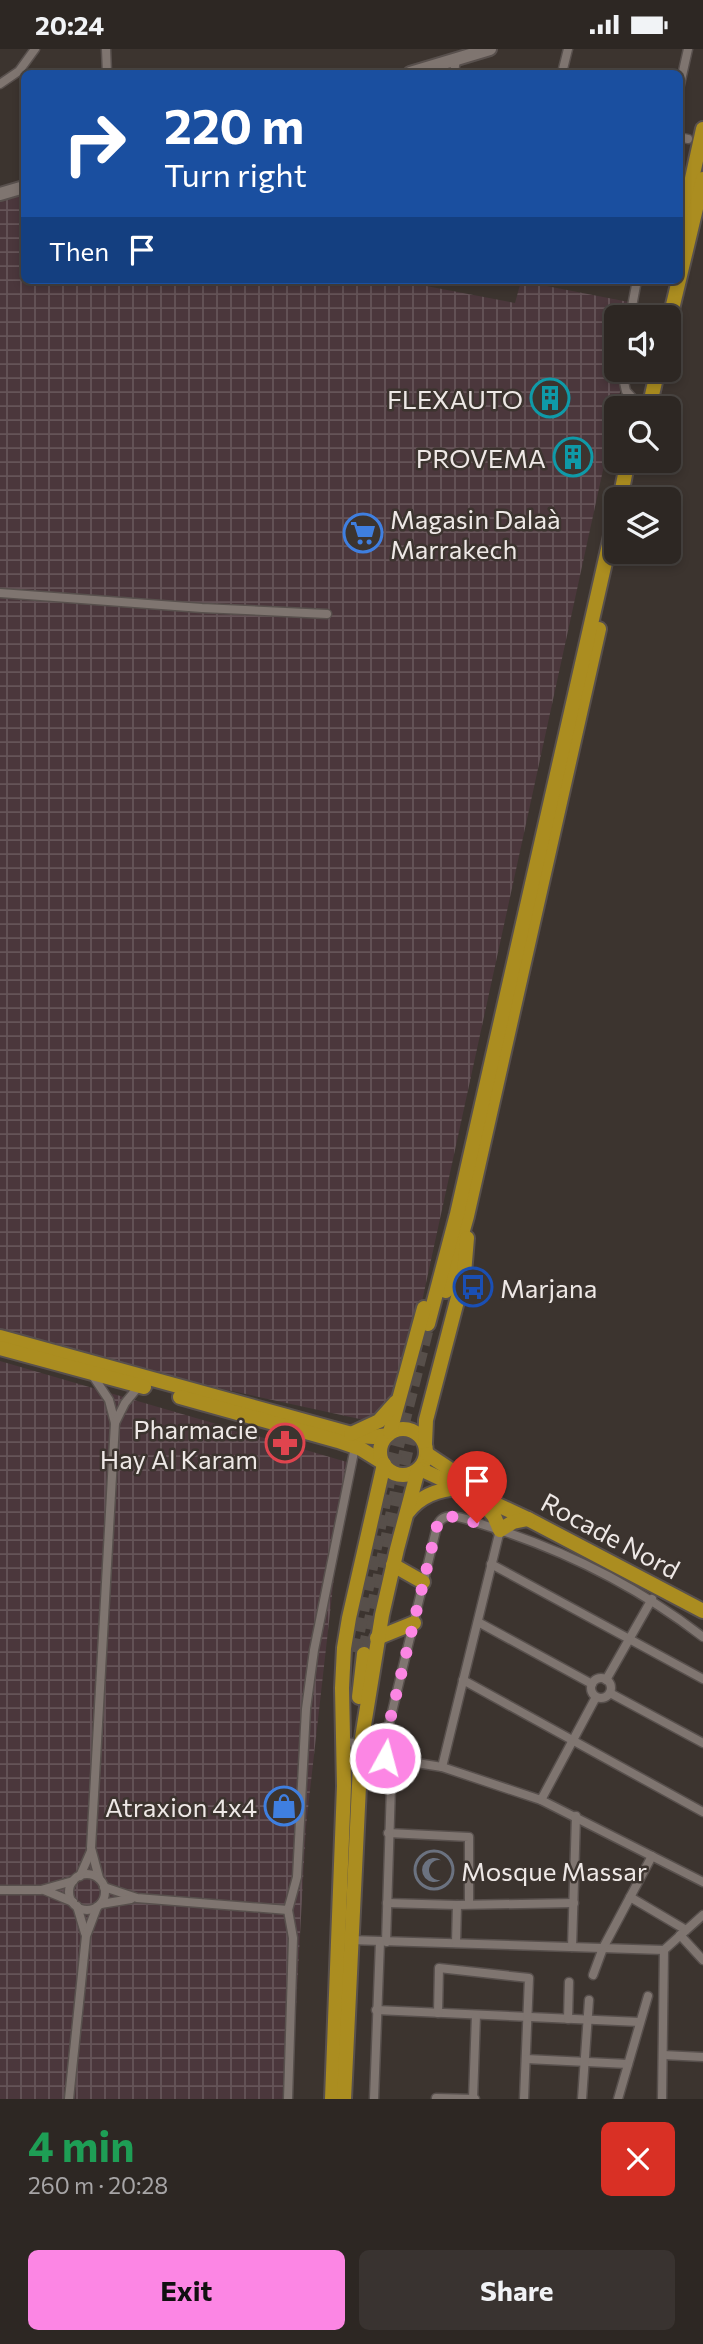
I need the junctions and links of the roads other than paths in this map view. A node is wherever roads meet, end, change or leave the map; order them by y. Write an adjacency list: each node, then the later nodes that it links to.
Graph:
1 (35, 49): 7 (street)
2 (106, 49): 8 (street)
3 (490, 49): 6 (street)
4 (568, 49): 11 (street)
5 (688, 49): 12 (street)
6 (456, 59): 9 (street); 10 (street)
7 (24, 70)
8 (107, 70)
9 (420, 70)
10 (454, 70)
11 (563, 70)
12 (683, 71)
13 (21, 74): 14 (street)
14 (0, 84)
15 (703, 129): 19 (highway)
16 (703, 179): 20 (highway)
17 (21, 188): 18 (street)
18 (0, 194)
19 (683, 219)
20 (683, 263)
21 (636, 284): 24 (street)
22 (669, 284): 25 (highway)
23 (678, 284): 26 (highway)
24 (632, 305)
25 (664, 305)
26 (673, 305)
27 (605, 564): 31 (highway)
28 (614, 564): 31 (highway)
29 (0, 593): 30 (street)
30 (327, 614)
31 (462, 1215): 32 (highway); 37 (highway); 41 (highway)
32 (432, 1325)
33 (0, 1337): 40 (highway)
34 (0, 1348): 35 (highway)
35 (91, 1374): 36 (highway); 38 (street)
36 (139, 1386): 38 (street); 40 (highway)
37 (398, 1398): 39 (highway); 40 (highway)
38 (115, 1423): 78 (street)
39 (389, 1434): 40 (highway); 41 (highway); 42 (highway)
40 (353, 1440): 42 (highway); 94 (street)
41 (426, 1449): 43 (highway); 54 (highway, Rocade Nord)
42 (383, 1463): 43 (highway); 68 (highway)
43 (419, 1470): 44 (highway, Rocade Nord); 46 (highway)
44 (460, 1488): 45 (highway, Rocade Nord); 46 (highway)
45 (475, 1494): 47 (highway, Rocade Nord); 48 (highway)
46 (405, 1516): 50 (highway)
47 (528, 1519): 48 (highway); 52 (highway, Rocade Nord)
48 (500, 1530): 49 (street); 51 (street); 53 (street)
49 (491, 1564): 56 (street); 60 (street)
50 (393, 1565): 51 (highway); 59 (highway)
51 (424, 1582): 57 (street)
52 (659, 1587): 53 (street); 55 (highway, Rocade Nord)
53 (651, 1601): 58 (street); 60 (street)
54 (703, 1604)
55 (703, 1611)
56 (478, 1622): 62 (street); 64 (street)
57 (414, 1623): 59 (highway); 71 (street)
58 (703, 1637)
59 (377, 1639): 70 (highway)
60 (629, 1639): 61 (street); 63 (street)
61 (703, 1679)
62 (463, 1680): 67 (street); 73 (street)
63 (606, 1680): 64 (street); 65 (street)
64 (592, 1684): 66 (street)
65 (610, 1693): 66 (street); 69 (street)
66 (596, 1697): 67 (street)
67 (573, 1739): 74 (street); 75 (street)
68 (343, 1742): 70 (street); 70 (highway); 98 (highway)
69 (703, 1743)
70 (361, 1744): 71 (street); 98 (highway)
71 (384, 1745): 72 (street)
72 (385, 1758): 73 (street); 77 (street)
73 (442, 1767): 74 (street)
74 (541, 1800): 76 (street)
75 (703, 1812)
76 (576, 1817): 79 (street); 89 (street)
77 (388, 1833): 88 (street); 91 (street)
78 (91, 1848): 80 (street); 81 (street)
79 (652, 1856): 82 (street); 86 (street)
80 (99, 1878): 81 (street); 83 (street)
81 (77, 1879): 85 (street); 90 (street)
82 (703, 1882)
83 (104, 1887): 87 (street); 93 (street)
84 (0, 1890): 85 (street)
85 (41, 1890): 90 (street)
86 (630, 1897): 96 (street); 102 (street)
87 (138, 1898): 93 (street); 94 (street)
88 (387, 1903): 92 (street); 99 (street)
89 (574, 1903): 91 (street); 101 (street)
90 (75, 1904): 93 (street); 97 (street)
91 (469, 1904): 92 (street)
92 (457, 1905): 100 (street)
93 (99, 1906): 97 (street)
94 (288, 1910): 123 (street)
95 (703, 1915): 96 (street)
96 (683, 1932): 103 (street); 104 (street)
97 (86, 1936): 122 (street)
98 (345, 1940): 99 (street); 124 (highway); 125 (highway)
99 (383, 1942): 100 (street); 109 (street)
100 (456, 1943): 101 (street)
101 (572, 1947): 102 (street)
102 (603, 1948): 103 (street); 105 (street)
103 (664, 1950): 116 (street)
104 (703, 1960)
105 (593, 1975)
106 (569, 1982): 113 (street)
107 (648, 1996): 115 (street)
108 (589, 2000): 114 (street)
109 (376, 2010): 110 (street); 126 (street)
110 (438, 2013): 111 (street); 112 (street)
111 (476, 2015): 112 (street); 127 (street)
112 (528, 2017): 113 (street); 118 (street)
113 (568, 2019): 114 (street)
114 (586, 2020): 115 (street); 119 (street)
115 (640, 2022): 120 (street)
116 (663, 2055): 117 (street); 131 (street)
117 (703, 2057)
118 (526, 2059): 119 (street); 128 (street)
119 (583, 2062): 120 (street); 129 (street)
120 (628, 2064): 130 (street)
121 (436, 2098): 127 (street)
122 (69, 2099)
123 (288, 2099)
124 (332, 2099)
125 (344, 2099)
126 (374, 2099)
127 (474, 2099)
128 (524, 2099)
129 (582, 2099)
130 (618, 2099)
131 (662, 2099)

